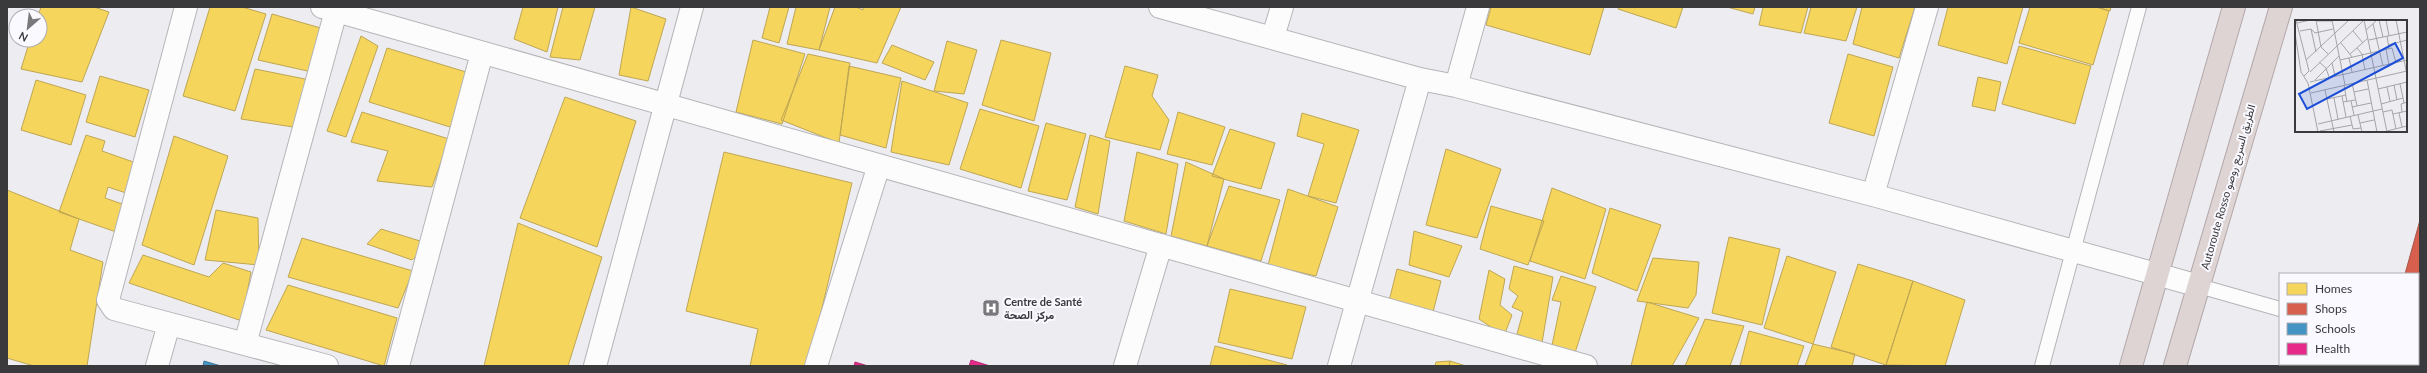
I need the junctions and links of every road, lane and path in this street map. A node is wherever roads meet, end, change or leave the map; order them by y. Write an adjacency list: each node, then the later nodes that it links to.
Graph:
1 (186, 7): 24 (street)
2 (692, 7): 15 (street)
3 (1160, 7): 11 (street)
4 (1282, 7): 11 (street)
5 (1478, 7): 14 (street)
6 (1927, 7): 17 (street)
7 (2139, 7): 19 (lane)
8 (2234, 7): 20 (highway)
9 (2281, 7): 21 (highway, Autoroute Rosso الطريق السريع روصو)
10 (329, 9): 12 (street); 25 (street)
11 (1273, 37): 13 (street)
12 (482, 52): 15 (street); 29 (street)
13 (1420, 79): 14 (street); 22 (street)
14 (1456, 86): 17 (street)
15 (664, 104): 16 (street); 30 (street)
16 (879, 165): 18 (street); 31 (street)
17 (1873, 195): 19 (street)
18 (1161, 245): 22 (street); 32 (street)
19 (2073, 251): 20 (street); 35 (lane)
20 (2157, 274): 21 (street); 36 (highway)
21 (2199, 286): 23 (lane); 37 (highway, Autoroute Rosso الطريق السريع روصو)
22 (1357, 301): 26 (street); 33 (street)
23 (2279, 309)
24 (169, 324): 25 (street); 27 (street)
25 (245, 344): 28 (street)
26 (1523, 357): 34 (street)
27 (157, 366)
28 (327, 366)
29 (398, 366)
30 (595, 366)
31 (816, 366)
32 (1125, 366)
33 (1339, 366)
34 (1586, 366)
35 (2042, 366)
36 (2131, 366)
37 (2175, 366)

